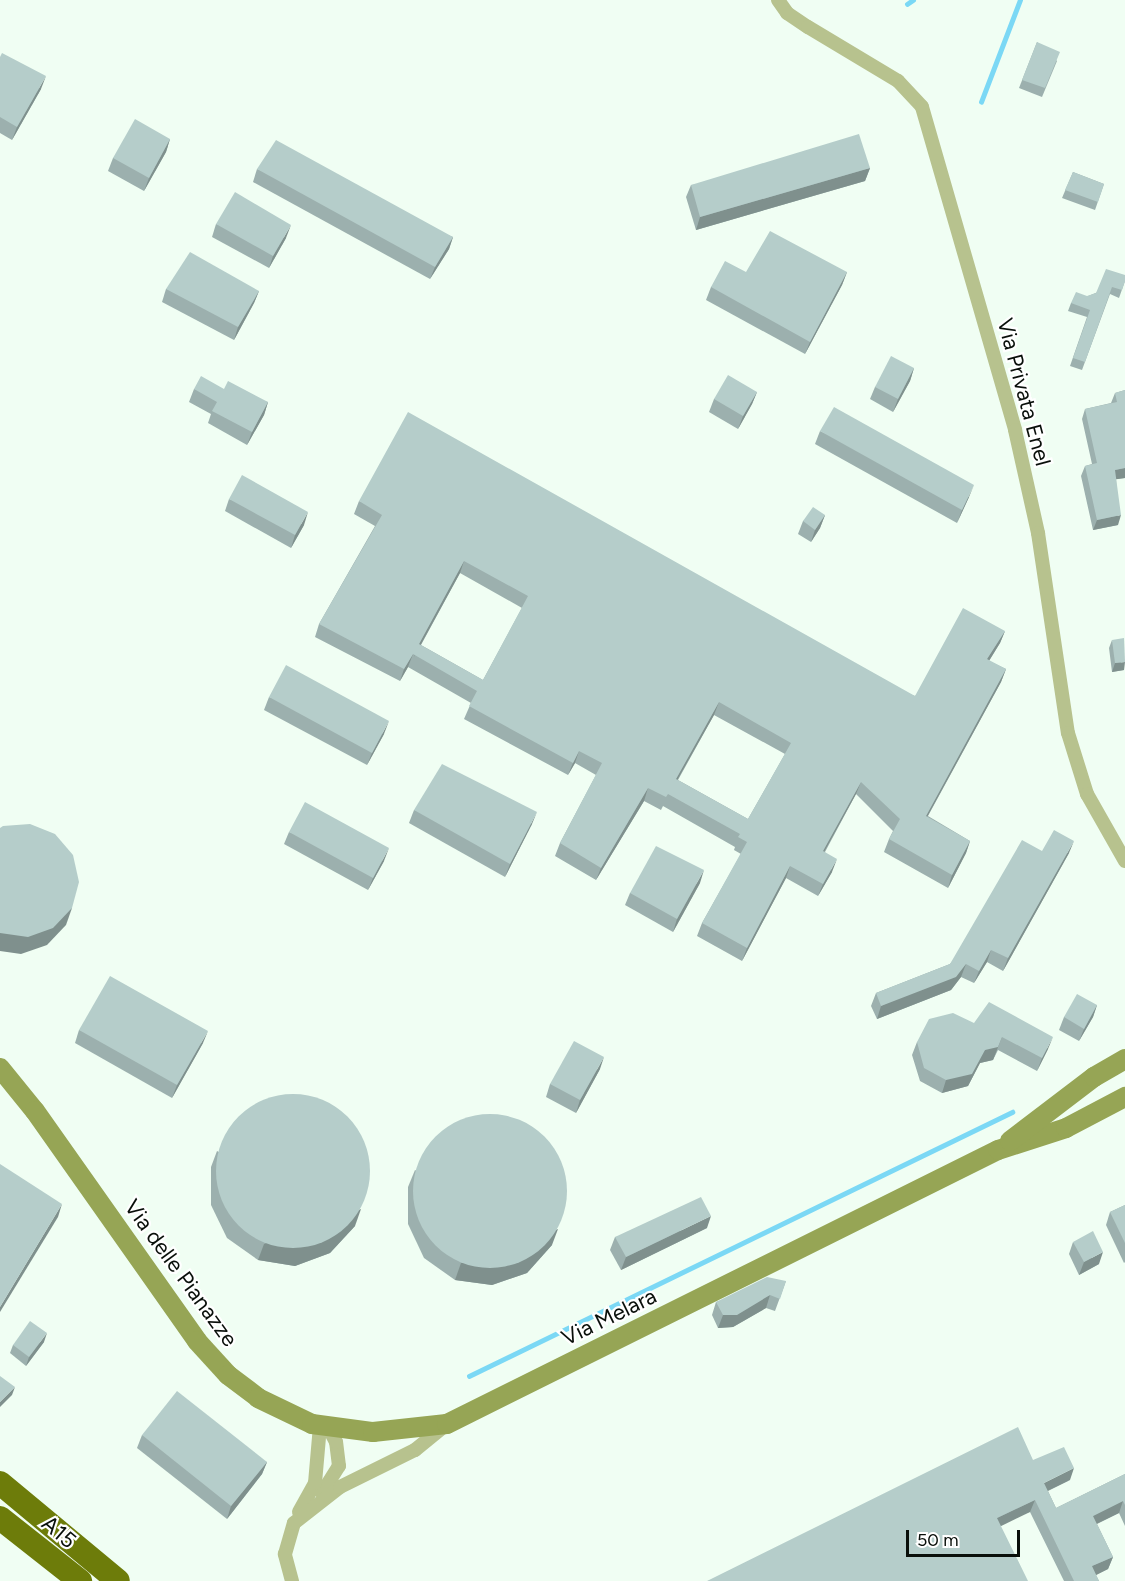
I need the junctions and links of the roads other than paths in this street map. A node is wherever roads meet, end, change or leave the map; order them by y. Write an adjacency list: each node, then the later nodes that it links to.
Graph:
1 (778, 0): 2 (street, Via Privata Enel)
2 (1125, 861)
3 (1125, 1059): 6 (street)
4 (0, 1068): 8 (street, Via delle Pianazze)
5 (1125, 1097): 6 (street)
6 (998, 1150): 7 (street, Via Melara)
7 (447, 1424): 8 (street, Via delle Pianazze); 10 (street, Via Melara)
8 (324, 1426): 10 (street); 12 (street)
9 (0, 1483): 15 (highway, A15)
10 (313, 1504): 12 (street, Via Melara)
11 (0, 1518): 14 (highway, A15)
12 (294, 1523): 13 (street)
13 (289, 1567): 16 (street); 17 (street)
14 (80, 1581)
15 (118, 1581)
16 (292, 1581)
17 (297, 1581)

